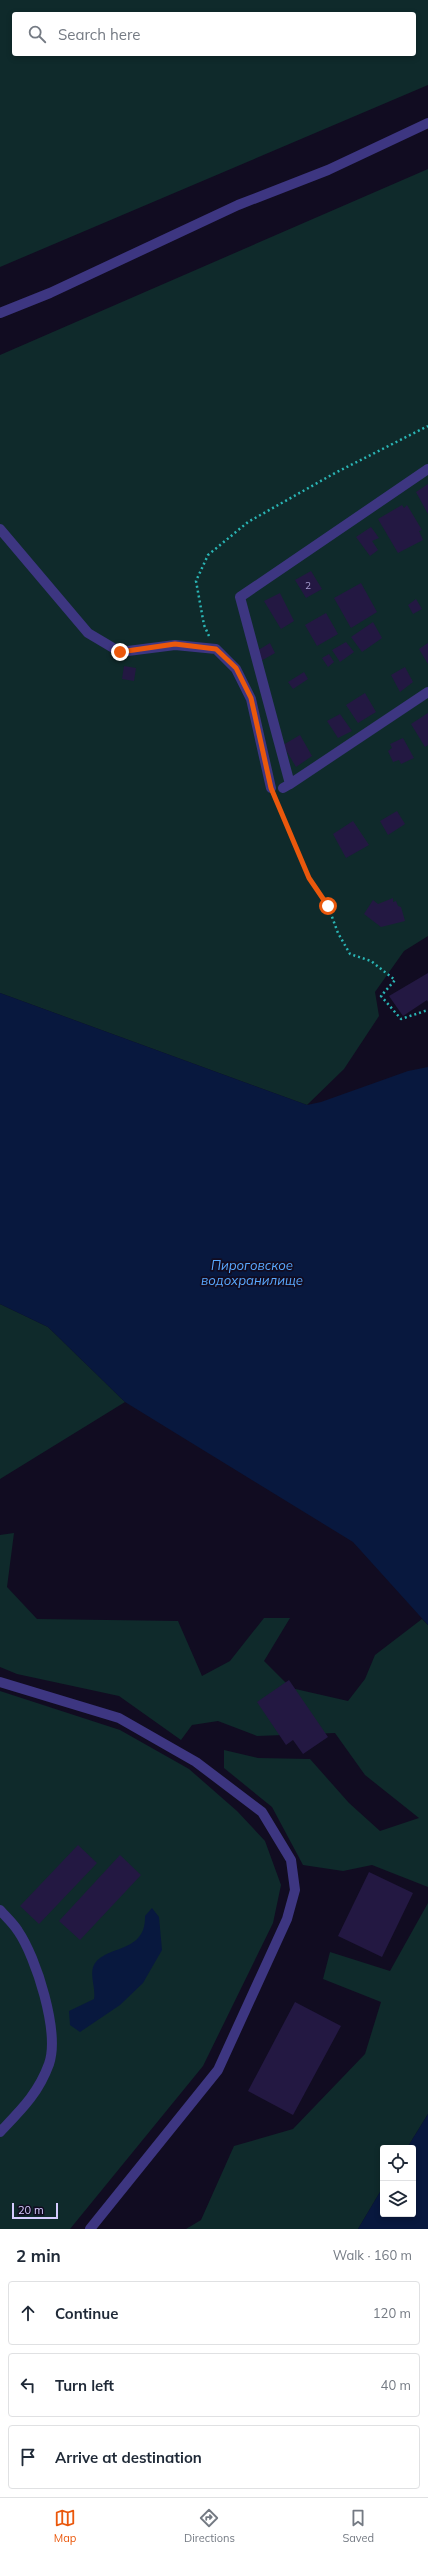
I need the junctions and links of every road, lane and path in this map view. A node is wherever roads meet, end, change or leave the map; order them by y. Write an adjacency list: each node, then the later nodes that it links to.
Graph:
1 (428, 123): 2 (street)
2 (0, 313)
3 (428, 426): 6 (path)
4 (428, 469): 7 (street)
5 (0, 529): 6 (street)
6 (216, 649): 8 (street)
7 (428, 692)
8 (271, 788): 9 (path)
9 (428, 1010)
10 (0, 1682): 13 (street)
11 (0, 1910): 12 (street)
12 (0, 2132)
13 (90, 2229)

